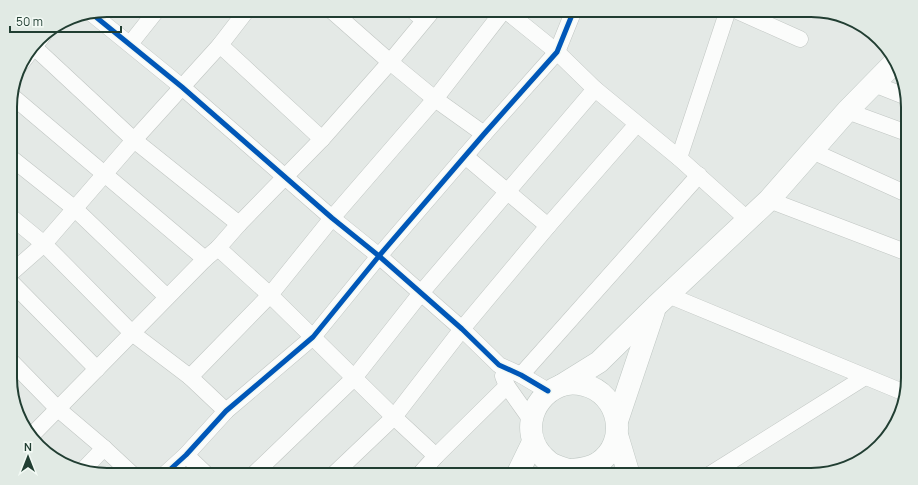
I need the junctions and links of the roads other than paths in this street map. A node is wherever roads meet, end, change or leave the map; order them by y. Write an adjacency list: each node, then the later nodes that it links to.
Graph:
1 (151, 17): 12 (street)
2 (242, 17): 13 (street)
3 (339, 17): 16 (street)
4 (427, 17): 16 (street)
5 (498, 17): 22 (street)
6 (513, 17): 15 (street)
7 (571, 17): 15 (street)
8 (726, 17): 32 (street)
9 (751, 17): 11 (street)
10 (97, 18): 12 (street)
11 (800, 39)
12 (130, 44): 19 (street)
13 (220, 45): 19 (street); 28 (street)
14 (37, 50): 29 (street)
15 (558, 52): 20 (street); 27 (street)
16 (390, 62): 22 (street); 28 (street)
17 (891, 66): 18 (main road)
18 (874, 84): 21 (street); 24 (main road)
19 (182, 87): 29 (street); 36 (street)
20 (595, 89): 25 (street); 38 (street)
21 (900, 94)
22 (434, 99): 27 (street); 41 (street)
23 (17, 100): 34 (street)
24 (847, 111): 26 (street); 30 (main road)
25 (636, 124): 32 (street); 45 (street)
26 (901, 131)
27 (484, 134): 31 (street)
28 (322, 139): 36 (street)
29 (134, 140): 34 (street); 44 (street)
30 (812, 151): 37 (street); 39 (main road)
31 (465, 156): 38 (street); 49 (street)
32 (679, 158): 35 (street)
33 (17, 163): 40 (street)
34 (104, 174): 40 (street); 50 (street)
35 (698, 175): 42 (street); 63 (street)
36 (285, 176): 41 (street); 44 (street)
37 (901, 191)
38 (507, 192): 45 (street); 53 (street)
39 (769, 200): 42 (main road); 48 (street)
40 (74, 208): 46 (street); 55 (street)
41 (332, 218): 49 (street); 54 (street)
42 (747, 218): 56 (main road)
43 (17, 222): 46 (street)
44 (239, 224): 47 (street)
45 (548, 226): 57 (street)
46 (44, 244): 51 (street); 58 (street)
47 (218, 248): 50 (street); 54 (street)
48 (901, 250)
49 (379, 256): 53 (street); 59 (street)
50 (205, 259): 55 (street)
51 (17, 268)
52 (17, 288): 62 (street)
53 (420, 293): 57 (street); 66 (street)
54 (270, 295): 59 (street); 65 (street)
55 (167, 297): 58 (street)
56 (662, 300): 64 (street); 68 (main road); 74 (main road)
57 (462, 330): 60 (street); 72 (street)
58 (132, 333): 62 (street); 65 (street)
59 (313, 337): 66 (street); 71 (street)
60 (499, 365): 63 (street); 67 (street)
61 (17, 367): 70 (street)
62 (97, 369): 70 (street)
63 (521, 375): 68 (street)
64 (865, 377): 69 (street); 91 (street)
65 (190, 378): 71 (street)
66 (354, 378): 72 (street); 84 (street)
67 (507, 386): 73 (street); 79 (street)
68 (555, 388): 73 (main road); 74 (main road)
69 (900, 391)
70 (58, 409): 75 (street); 77 (street)
71 (226, 411): 78 (street)
72 (394, 417): 79 (street); 85 (street)
73 (531, 420): 76 (main road)
74 (617, 428): 89 (main road); 90 (main road)
75 (35, 432)
76 (533, 442): 87 (main road); 88 (main road)
77 (104, 448): 80 (street); 81 (street)
78 (186, 455): 82 (street); 83 (street)
79 (436, 456): 86 (street)
80 (88, 466)
81 (125, 468)
82 (172, 468)
83 (200, 468)
84 (260, 468)
85 (340, 468)
86 (425, 468)
87 (520, 468)
88 (560, 468)
89 (585, 468)
90 (627, 468)
91 (720, 468)

